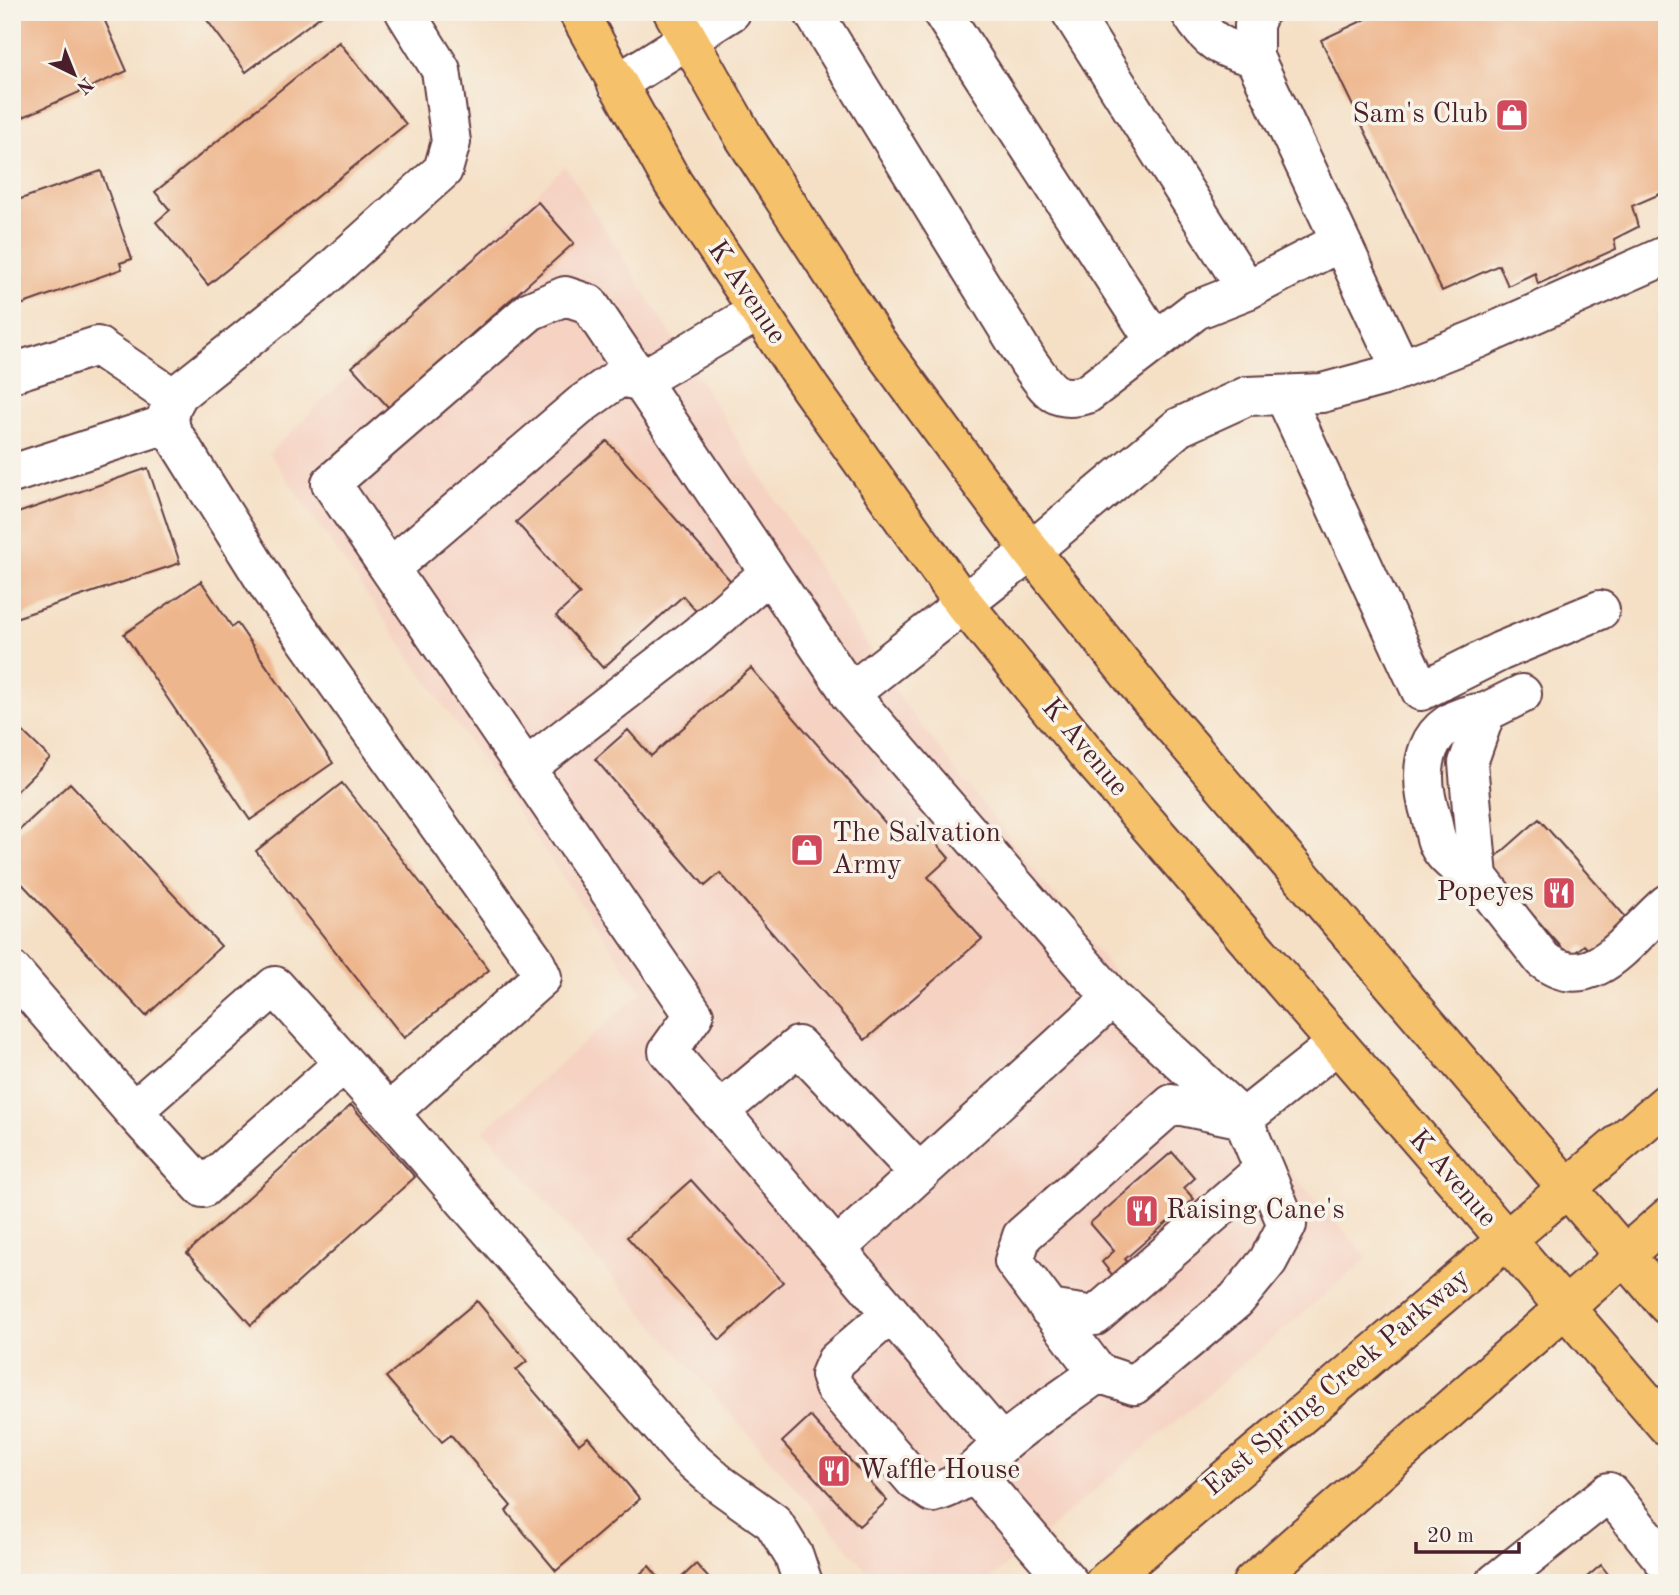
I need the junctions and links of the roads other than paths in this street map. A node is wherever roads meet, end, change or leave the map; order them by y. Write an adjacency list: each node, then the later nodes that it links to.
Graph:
1 (405, 12): 21 (lane)
2 (578, 12): 11 (main road, K Avenue)
3 (732, 12): 9 (lane)
4 (813, 12): 16 (lane)
5 (942, 12): 16 (lane)
6 (1071, 12): 14 (lane)
7 (1190, 12): 10 (lane)
8 (1259, 12): 10 (lane)
9 (681, 25): 11 (lane); 23 (main road)
10 (1254, 57): 12 (lane)
11 (617, 83): 15 (main road, K Avenue)
12 (1340, 242): 14 (lane); 17 (lane)
13 (1667, 255): 17 (lane)
14 (1247, 290): 16 (lane)
15 (758, 311): 19 (lane); 26 (main road, K Avenue)
16 (1156, 341)
17 (1401, 369): 20 (lane)
18 (12, 373): 21 (lane)
19 (640, 381): 24 (lane); 24 (lane); 25 (lane)
20 (1284, 395): 23 (lane); 27 (lane)
21 (172, 411): 22 (lane); 39 (lane)
22 (12, 474)
23 (1031, 551): 26 (lane); 43 (main road)
24 (390, 568): 30 (lane)
25 (769, 573): 28 (lane); 30 (lane)
26 (964, 604): 28 (lane); 34 (main road, K Avenue)
27 (1600, 610)
28 (850, 693): 33 (lane)
29 (1522, 694): 31 (lane)
30 (526, 768): 38 (lane)
31 (1664, 906)
32 (12, 971): 37 (lane)
33 (1112, 998): 40 (lane); 42 (lane)
34 (1337, 1044): 40 (lane); 45 (main road, K Avenue)
35 (344, 1063): 37 (lane); 37 (lane); 39 (lane)
36 (1667, 1104): 43 (main road, East Spring Creek Parkway)
37 (134, 1111)
38 (720, 1111): 42 (lane); 46 (lane)
39 (389, 1113): 57 (lane)
40 (1243, 1119): 41 (lane); 50 (lane)
41 (1263, 1170): 50 (lane); 52 (lane)
42 (919, 1173): 46 (lane)
43 (1568, 1188): 45 (main road, East Spring Creek Parkway); 47 (main road)
44 (1667, 1218): 47 (main road)
45 (1506, 1241): 48 (main road, K Avenue); 59 (main road, East Spring Creek Parkway)
46 (835, 1249): 51 (lane)
47 (1623, 1255): 48 (main road); 49 (main road)
48 (1565, 1305): 53 (main road, K Avenue); 60 (main road)
49 (1667, 1305)
50 (1049, 1309): 52 (lane)
51 (890, 1314): 54 (lane); 55 (lane)
52 (1098, 1373): 54 (lane)
53 (1667, 1426)
54 (1002, 1444): 55 (lane)
55 (974, 1473): 58 (lane)
56 (1667, 1564): 61 (lane)
57 (803, 1583)
58 (1069, 1583)
59 (1104, 1583)
60 (1252, 1583)
61 (1495, 1583)

